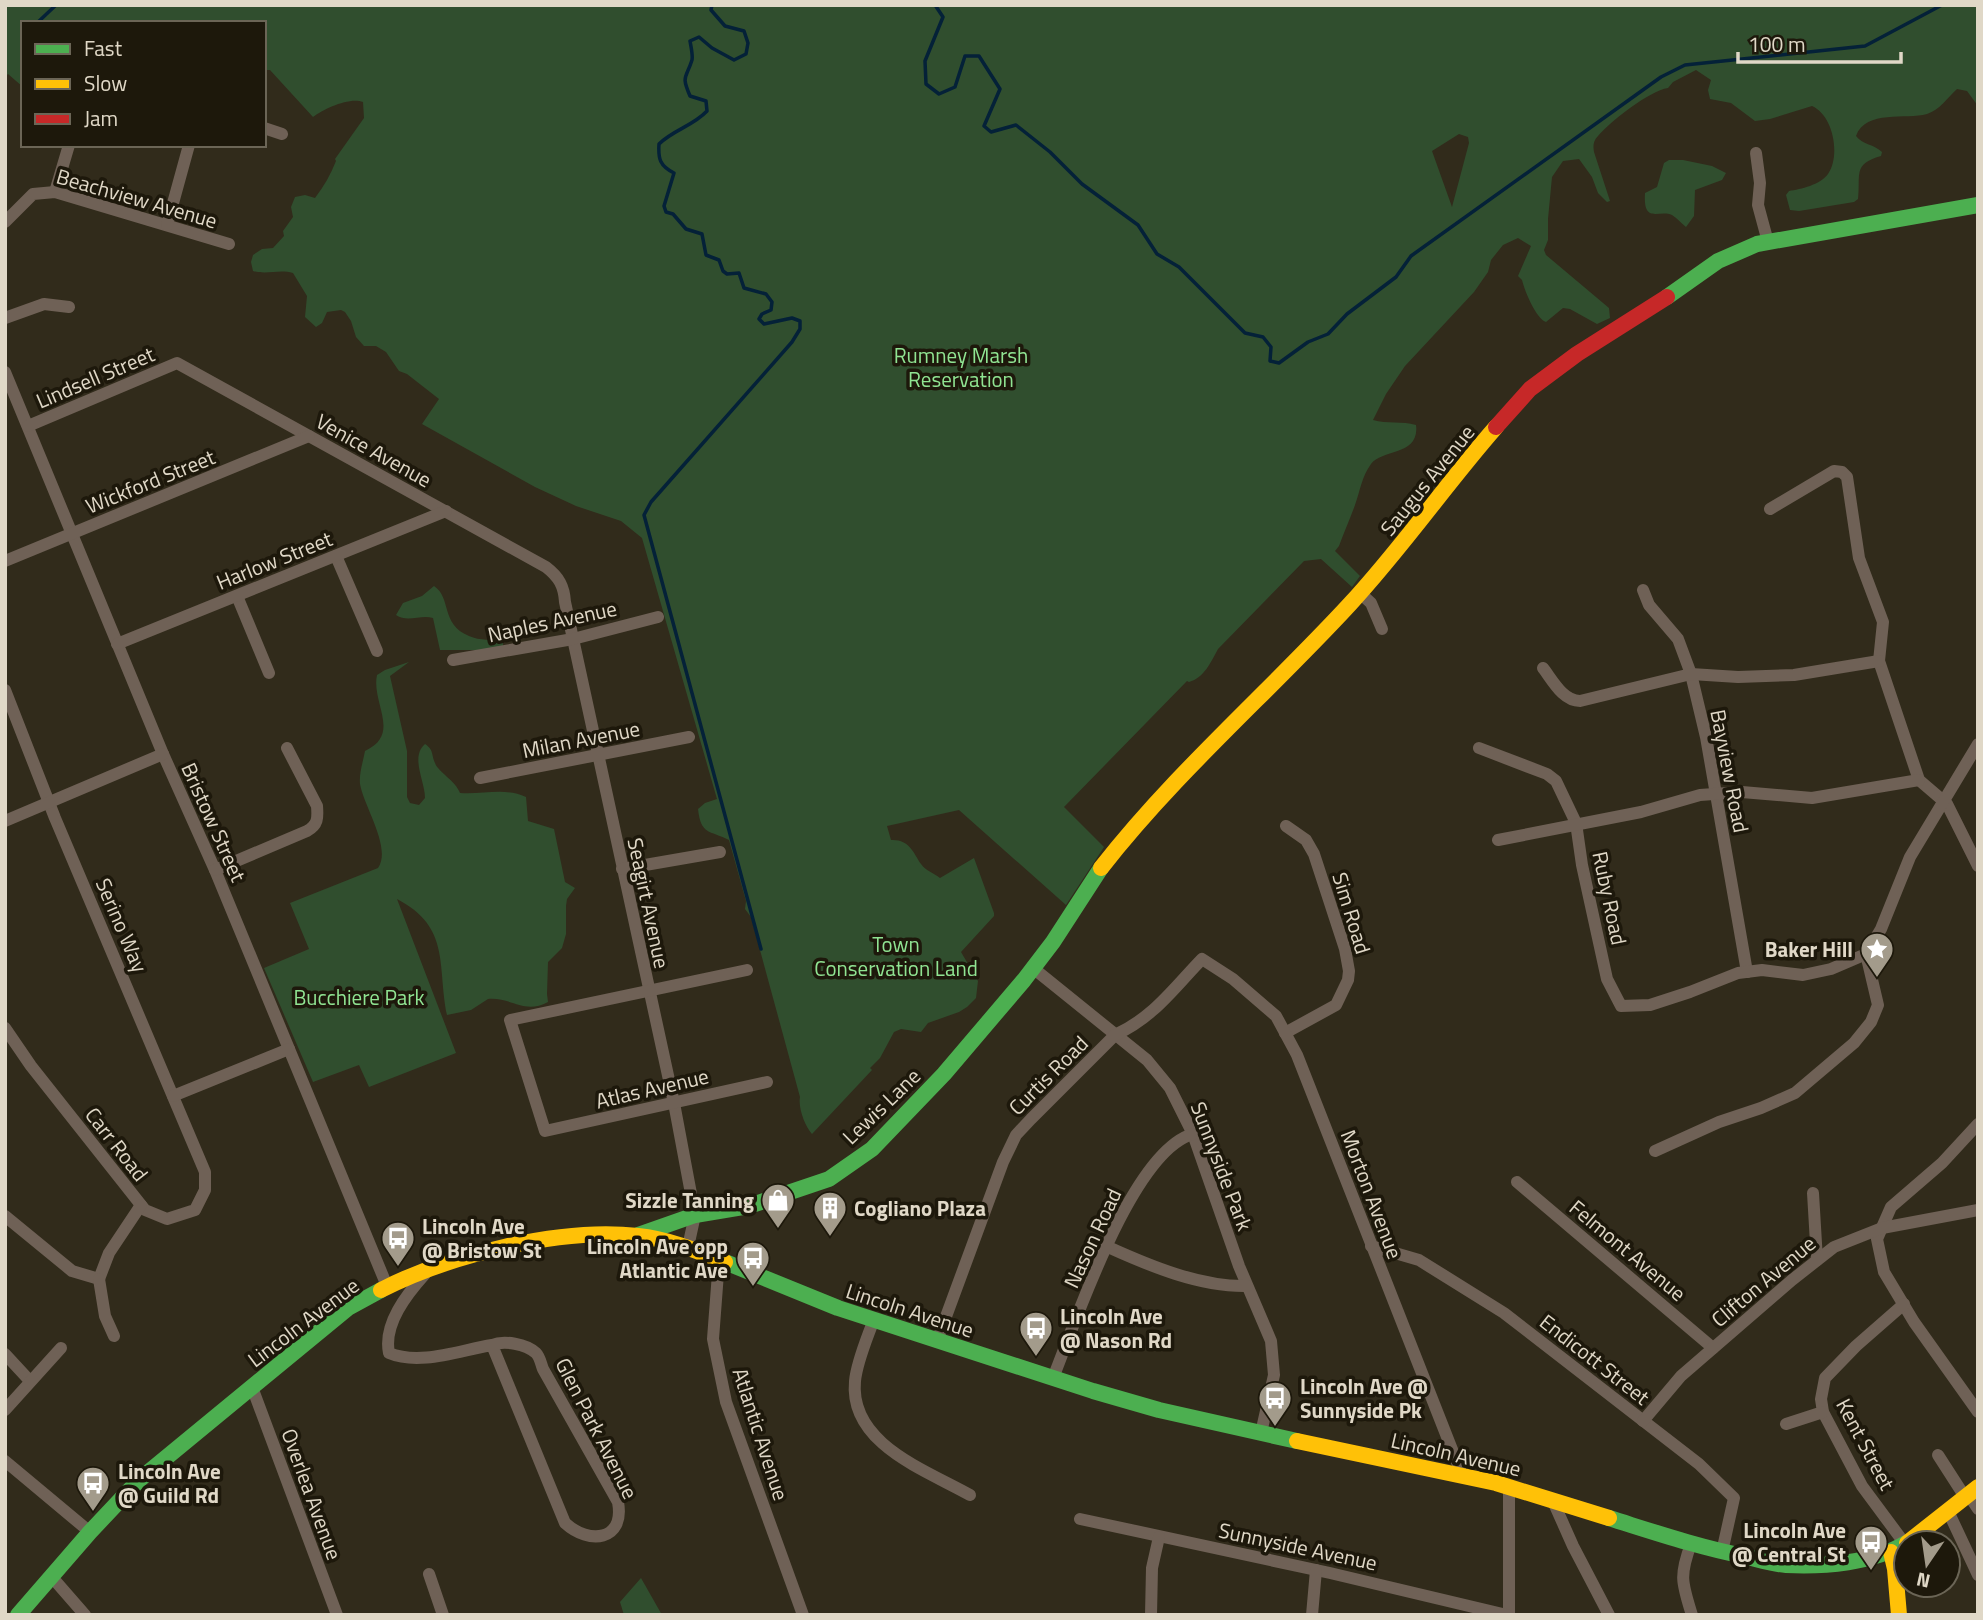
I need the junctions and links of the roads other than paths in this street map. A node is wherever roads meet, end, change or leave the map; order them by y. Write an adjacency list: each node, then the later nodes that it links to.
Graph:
1 (266, 129): 2 (street)
2 (282, 134)
3 (68, 147): 6 (street)
4 (188, 147): 9 (street)
5 (1756, 153): 10 (street)
6 (55, 192): 8 (street, Beachview Avenue); 9 (street, Beachview Avenue)
7 (1978, 205): 10 (main road, Saugus Avenue)
8 (5, 222)
9 (167, 225): 11 (street, Beachview Avenue)
10 (1768, 242): 25 (main road, Saugus Avenue)
11 (229, 244)
12 (69, 307): 13 (street)
13 (5, 318)
14 (177, 363): 16 (street, Lindsell Street); 17 (street, Venice Avenue)
15 (5, 372): 16 (street, Bristow Street)
16 (28, 426): 20 (street, Bristow Street)
17 (309, 436): 19 (street, Venice Avenue); 20 (street, Wickford Street)
18 (1770, 509): 33 (street)
19 (446, 511): 21 (street, Harlow Street); 23 (street, Venice Avenue)
20 (71, 534): 22 (street, Wickford Street); 30 (street, Bristow Street)
21 (336, 556): 26 (street, Harlow Street); 31 (street)
22 (5, 561)
23 (552, 571): 29 (street, Seagirt Avenue)
24 (1643, 590): 36 (street, Bayview Road)
25 (1360, 593): 28 (street); 59 (main road, Saugus Avenue)
26 (237, 596): 30 (street, Harlow Street); 35 (street)
27 (658, 617): 29 (street, Naples Avenue)
28 (1382, 629)
29 (573, 639): 32 (street, Naples Avenue); 43 (street, Seagirt Avenue)
30 (117, 644): 42 (street, Bristow Street)
31 (377, 651)
32 (453, 660)
33 (1879, 661): 36 (street); 45 (street)
34 (1543, 668): 36 (street)
35 (269, 673)
36 (1691, 674): 46 (street, Bayview Road)
37 (5, 690): 48 (street, Serino Way)
38 (689, 737): 43 (street, Milan Avenue)
39 (1978, 744): 47 (street)
40 (288, 748): 56 (street)
41 (1479, 748): 50 (street, Ruby Road)
42 (163, 754): 48 (street); 56 (street, Bristow Street)
43 (598, 756): 44 (street, Milan Avenue); 55 (street, Seagirt Avenue)
44 (480, 778)
45 (1919, 780): 46 (street); 47 (street)
46 (1716, 794): 50 (street); 61 (street, Bayview Road)
47 (1944, 801): 54 (street); 57 (street)
48 (49, 802): 49 (street); 68 (street, Serino Way)
49 (5, 821)
50 (1576, 823): 52 (street); 61 (street, Ruby Road)
51 (1286, 826): 64 (street, Sim Road)
52 (1498, 840)
53 (720, 852): 55 (street)
54 (1978, 866)
55 (622, 869): 62 (street, Seagirt Avenue)
56 (215, 870): 66 (street, Bristow Street)
57 (1866, 954): 61 (street); 72 (street)
58 (1202, 959): 64 (street, Morton Avenue); 65 (street, Curtis Road)
59 (1033, 968): 65 (street, Sunnyside Park); 78 (main road, Lewis Lane)
60 (747, 970): 62 (street)
61 (1747, 972)
62 (649, 991): 69 (street, Seagirt Avenue); 69 (street, Atlas Avenue)
63 (5, 1028): 76 (street, Carr Road)
64 (1285, 1033): 82 (street, Morton Avenue)
65 (1115, 1035): 71 (street, Sunnyside Park); 94 (street, Curtis Road)
66 (289, 1049): 68 (street); 89 (street, Bristow Street)
67 (767, 1082): 69 (street, Atlas Avenue)
68 (173, 1096): 73 (street, Serino Way)
69 (674, 1103): 78 (street, Seagirt Avenue)
70 (1978, 1124): 80 (street)
71 (1193, 1134): 84 (street, Nason Road); 90 (street, Sunnyside Park)
72 (1655, 1150)
73 (205, 1174): 76 (street, Carr Road)
74 (1517, 1182): 97 (street, Felmont Avenue)
75 (1813, 1193): 86 (street)
76 (141, 1205): 88 (street)
77 (1978, 1210): 80 (street, Clifton Avenue)
78 (695, 1215): 81 (main road, Lewis Lane); 83 (street, Seagirt Avenue)
79 (5, 1216): 88 (street)
80 (1882, 1228): 86 (street, Clifton Avenue); 91 (street)
81 (638, 1236): 83 (main road, Lincoln Avenue); 87 (main road, Lincoln Avenue)
82 (1371, 1246): 105 (street, Endicott Street); 110 (street, Morton Avenue)
83 (688, 1247): 85 (main road, Lincoln Avenue)
84 (1108, 1247): 90 (street); 99 (street, Nason Road)
85 (719, 1259): 92 (main road, Lincoln Avenue); 133 (street, Atlantic Avenue)
86 (1817, 1260): 97 (street, Clifton Avenue)
87 (429, 1270): 89 (main road, Lincoln Avenue); 95 (street, Glen Park Avenue)
88 (99, 1279): 93 (street)
89 (387, 1286): 101 (main road, Lincoln Avenue)
90 (1247, 1286): 107 (street, Sunnyside Park)
91 (1904, 1304): 103 (street, Kent Street); 104 (street)
92 (874, 1319): 94 (main road, Lincoln Avenue); 113 (street)
93 (114, 1336)
94 (937, 1341): 99 (main road, Lincoln Avenue)
95 (492, 1345): 95 (street, Glen Park Avenue)
96 (61, 1348): 100 (street)
97 (1713, 1348): 105 (street, Clifton Avenue)
98 (5, 1354): 100 (street)
99 (1053, 1378): 107 (main road, Lincoln Avenue)
100 (30, 1381): 102 (street)
101 (253, 1387): 120 (main road, Lincoln Avenue); 131 (street, Overlea Avenue)
102 (5, 1410)
103 (1823, 1412): 106 (street); 119 (street, Kent Street)
104 (1978, 1412)
105 (1643, 1421): 124 (street, Endicott Street)
106 (1786, 1424)
107 (1261, 1433): 110 (main road, Lincoln Avenue)
108 (1938, 1455): 112 (street)
109 (5, 1461): 120 (street)
110 (1462, 1475): 111 (main road, Lincoln Avenue)
111 (1509, 1487): 114 (main road, Lincoln Avenue); 136 (street)
112 (1970, 1493): 115 (street); 116 (main road, Lincoln Avenue)
113 (970, 1495)
114 (1553, 1501): 122 (main road, Lincoln Avenue); 137 (street)
115 (1978, 1509)
116 (1948, 1511): 118 (main road, Lincoln Avenue); 127 (street)
117 (1080, 1519): 121 (street, Sunnyside Avenue)
118 (1924, 1529)
119 (1892, 1531)
120 (90, 1532): 128 (main road, Lincoln Avenue)
121 (1159, 1537): 125 (street, Sunnyside Avenue); 134 (street)
122 (1691, 1544): 124 (main road, Lincoln Avenue); 138 (street)
123 (1892, 1549): 124 (main road, Lincoln Avenue)
124 (1721, 1552)
125 (1317, 1570): 135 (street); 136 (street, Sunnyside Avenue)
126 (429, 1574): 132 (street)
127 (1978, 1575)
128 (51, 1576): 129 (main road, Lincoln Avenue); 130 (street)
129 (18, 1615)
130 (85, 1615)
131 (337, 1615)
132 (443, 1615)
133 (803, 1615)
134 (1151, 1615)
135 (1312, 1615)
136 (1508, 1615)
137 (1609, 1615)
138 (1692, 1615)

